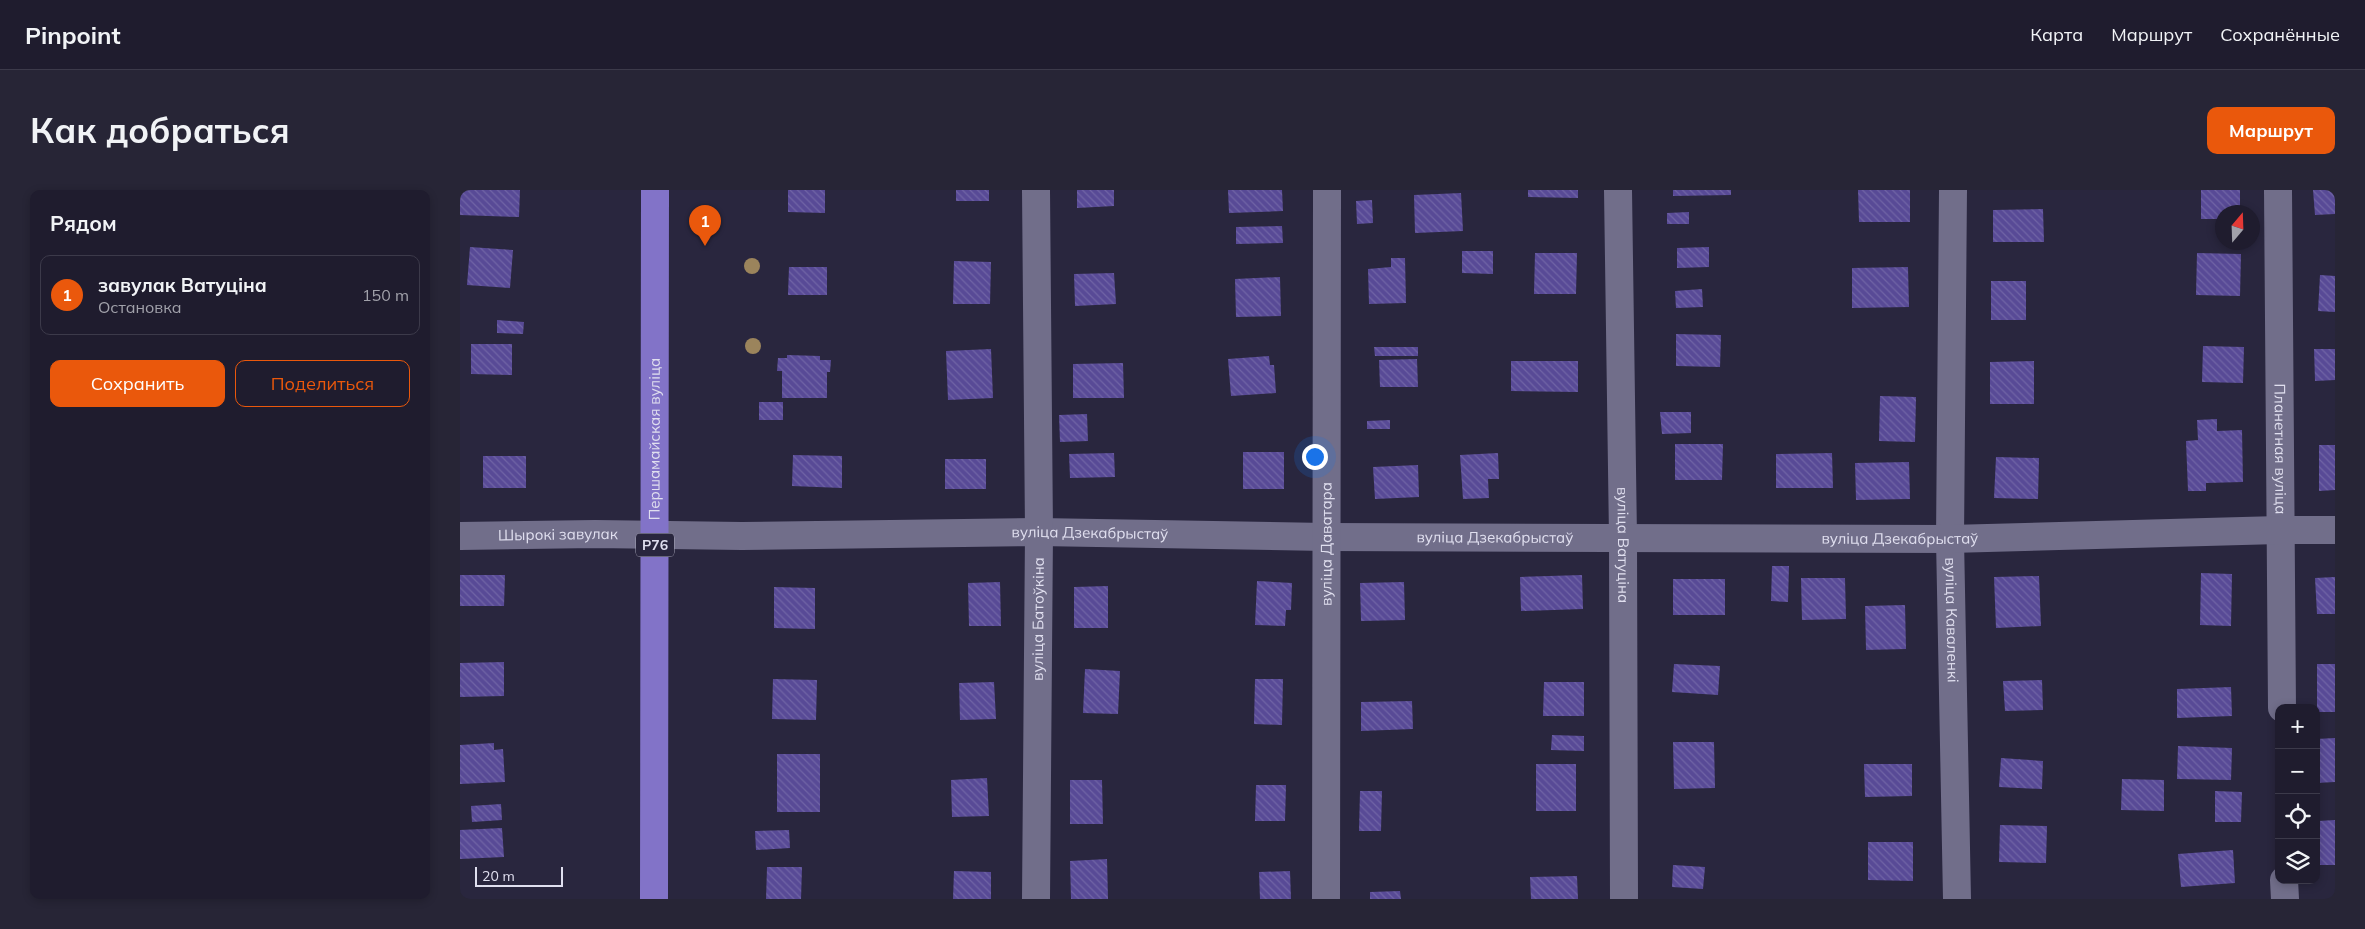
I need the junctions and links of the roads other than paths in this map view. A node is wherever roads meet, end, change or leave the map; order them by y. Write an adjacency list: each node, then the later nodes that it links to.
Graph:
1 (655, 190): 10 (main road, Першамайская вуліца / Р76)
2 (1036, 190): 9 (street, вуліца Батоўкіна)
3 (1327, 190): 12 (street, вуліца Даватара)
4 (1618, 190): 13 (street, вуліца Ватуціна)
5 (1953, 190): 14 (street, вуліца Каваленкі)
6 (2278, 190): 7 (street, Планетная вуліца)
7 (2279, 530): 8 (street, вуліца Дзекабрыстаў); 14 (street, вуліца Дзекабрыстаў); 15 (street, Планетная вуліца)
8 (2335, 530)
9 (1039, 532): 10 (street, вуліца Дзекабрыстаў); 12 (street, вуліца Дзекабрыстаў); 18 (street, вуліца Батоўкіна)
10 (655, 534): 11 (street, Шырокі завулак); 17 (main road, Першамайская вуліца / Р76)
11 (460, 536)
12 (1326, 537): 13 (street, вуліца Дзекабрыстаў); 19 (street, вуліца Даватара)
13 (1623, 538): 14 (street, вуліца Дзекабрыстаў); 20 (street, вуліца Ватуціна)
14 (1950, 539): 21 (street, вуліца Каваленкі)
15 (2282, 704)
16 (2284, 884): 22 (street)
17 (654, 899)
18 (1036, 899)
19 (1326, 899)
20 (1624, 899)
21 (1957, 899)
22 (2285, 899)

